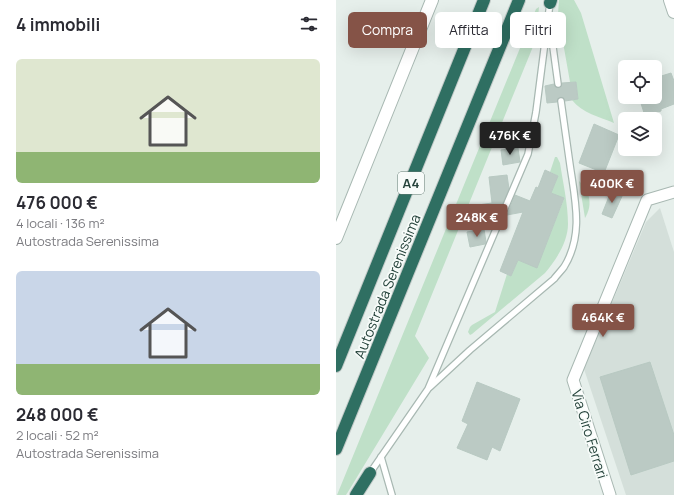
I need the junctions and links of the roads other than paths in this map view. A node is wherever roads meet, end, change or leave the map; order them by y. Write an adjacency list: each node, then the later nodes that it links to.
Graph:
1 (432, 0): 11 (street)
2 (484, 0): 12 (highway, Autostrada Serenissima / A4)
3 (519, 0): 14 (highway, Autostrada Serenissima / A4)
4 (550, 2): 5 (lane)
5 (549, 12)
6 (544, 48): 13 (lane)
7 (553, 48): 8 (lane)
8 (558, 84)
9 (561, 101): 13 (lane)
10 (674, 192): 19 (street, Via Ciro Ferrari)
11 (336, 238)
12 (336, 366)
13 (428, 389): 15 (lane)
14 (336, 449)
15 (381, 457): 16 (lane); 18 (lane)
16 (370, 473): 17 (highway)
17 (356, 495)
18 (392, 495)
19 (610, 495)

